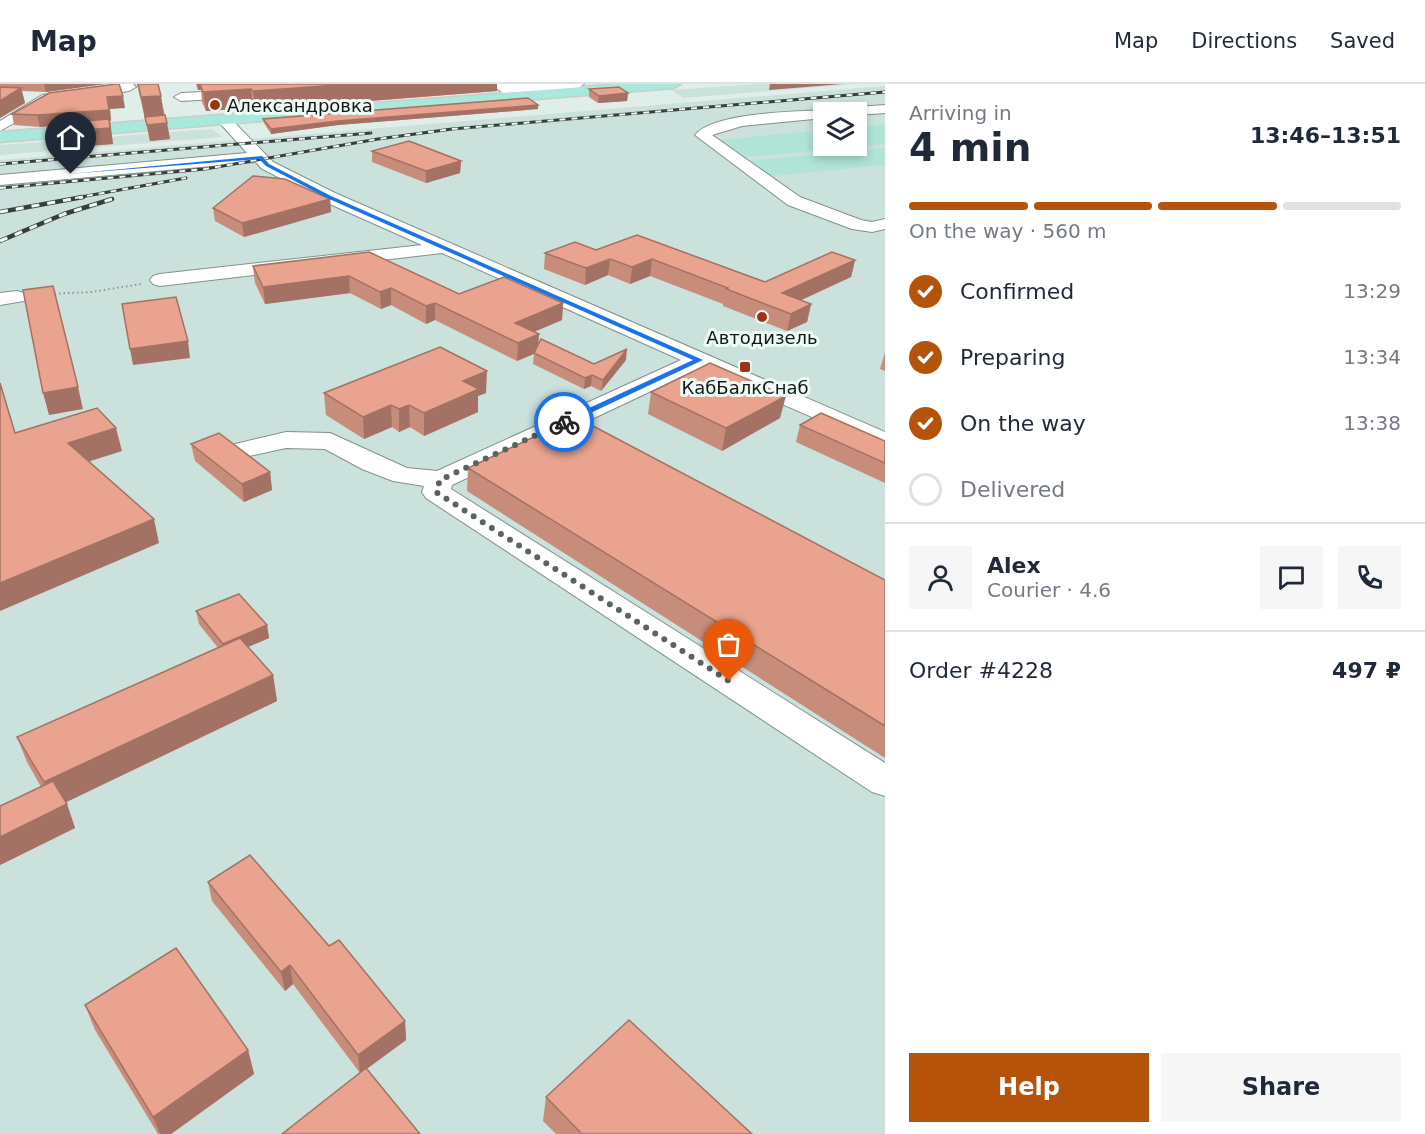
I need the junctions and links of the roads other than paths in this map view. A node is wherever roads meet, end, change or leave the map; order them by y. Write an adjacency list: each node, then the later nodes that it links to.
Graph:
1 (578, 84): 5 (street)
2 (674, 84): 3 (main road)
3 (627, 86): 5 (main road)
4 (232, 89): 6 (street); 7 (street)
5 (504, 90): 14 (main road)
6 (179, 91): 15 (street)
7 (260, 92)
8 (23, 97): 9 (street)
9 (46, 98): 10 (street); 16 (street)
10 (132, 103)
11 (885, 109): 12 (street)
12 (867, 110)
13 (813, 115): 21 (street)
14 (224, 120): 15 (main road); 18 (street)
15 (189, 123): 17 (main road)
16 (0, 127)
17 (0, 137)
18 (260, 157): 20 (street); 23 (street)
19 (779, 175): 21 (street)
20 (0, 180)
21 (832, 217): 22 (street)
22 (885, 224)
23 (442, 248): 24 (street); 25 (street)
24 (160, 280)
25 (699, 360): 26 (street); 28 (street)
26 (885, 441)
27 (240, 450): 28 (street)
28 (440, 480): 29 (street)
29 (885, 782)

